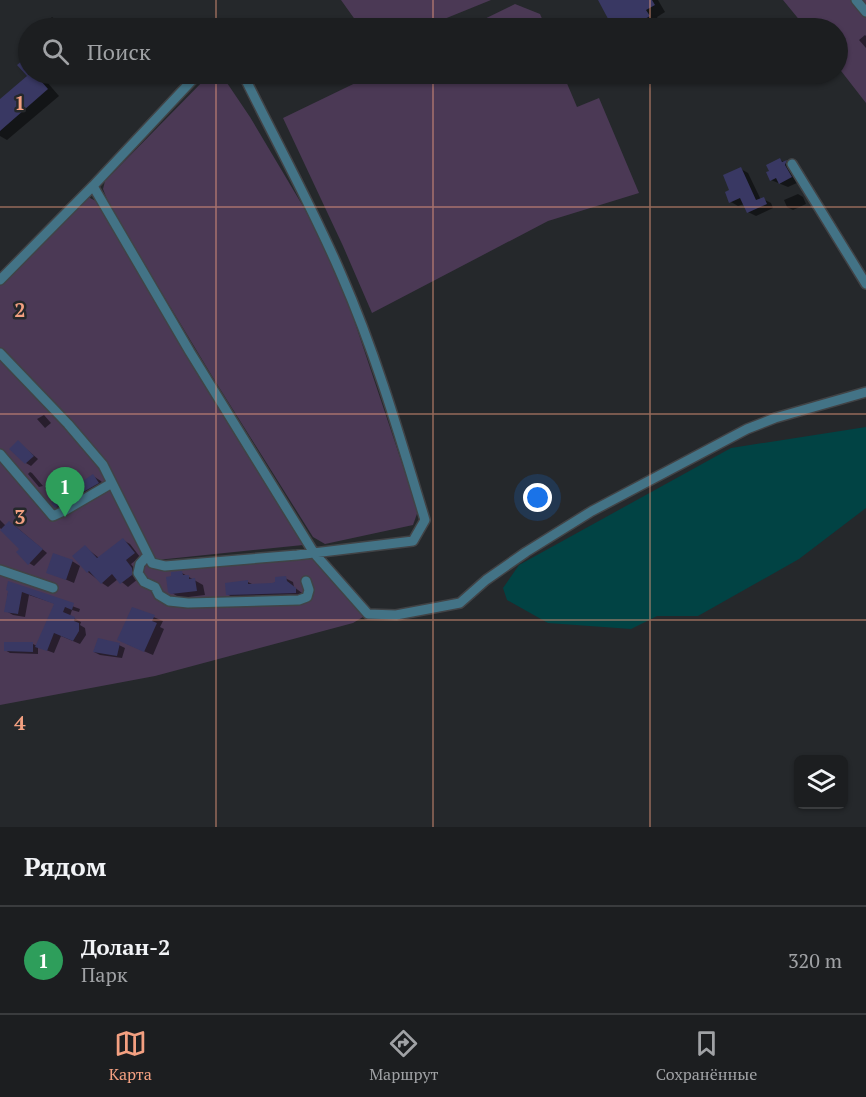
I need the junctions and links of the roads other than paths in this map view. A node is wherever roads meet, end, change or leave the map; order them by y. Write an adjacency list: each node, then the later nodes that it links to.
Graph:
1 (857, 0): 2 (street)
2 (866, 12)
3 (189, 84): 6 (street)
4 (248, 84): 13 (street)
5 (792, 164): 8 (street)
6 (93, 186): 7 (street); 13 (street)
7 (0, 280)
8 (866, 284)
9 (0, 353): 12 (street)
10 (866, 392): 13 (street)
11 (0, 454): 12 (street)
12 (112, 483): 14 (street)
13 (314, 553): 14 (street)
14 (148, 555): 16 (street)
15 (0, 570): 17 (street)
16 (306, 581)
17 (53, 588)

